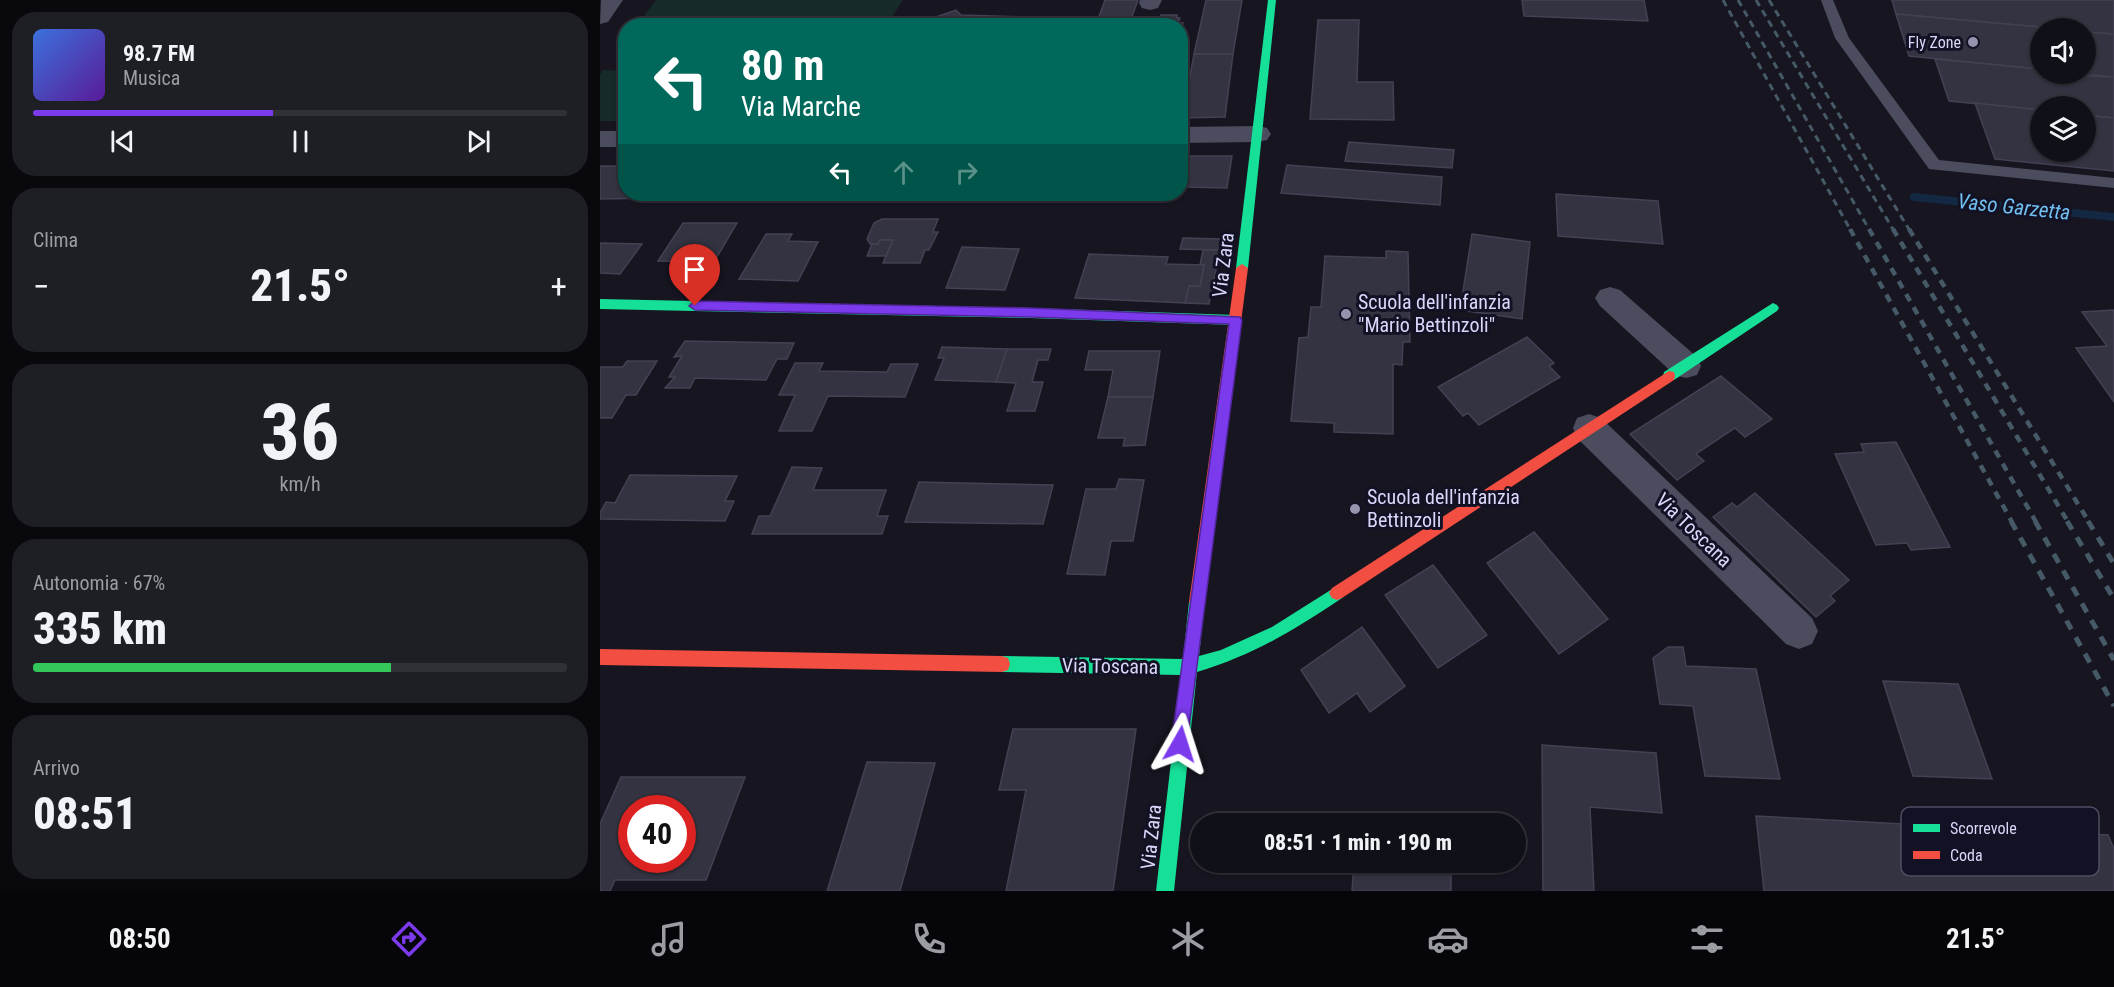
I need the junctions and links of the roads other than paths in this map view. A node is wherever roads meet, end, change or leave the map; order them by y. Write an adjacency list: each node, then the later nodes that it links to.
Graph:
1 (612, 0): 4 (street)
2 (1272, 0): 5 (street, Via Zara)
3 (1827, 0): 9 (lane)
4 (600, 17)
5 (1258, 134): 6 (street); 13 (street, Via Zara)
6 (1188, 135)
7 (600, 139): 8 (street)
8 (618, 139)
9 (2114, 183)
10 (1610, 298): 14 (street)
11 (600, 304): 13 (street)
12 (1773, 308): 14 (street, Via Toscana)
13 (1236, 320): 18 (street, Via Zara)
14 (1686, 366): 15 (street, Via Toscana)
15 (1589, 428): 16 (street, Via Toscana); 18 (street, Via Toscana)
16 (1798, 631)
17 (600, 657): 18 (street, Via Toscana)
18 (1188, 668): 19 (street, Via Zara)
19 (1165, 891)

